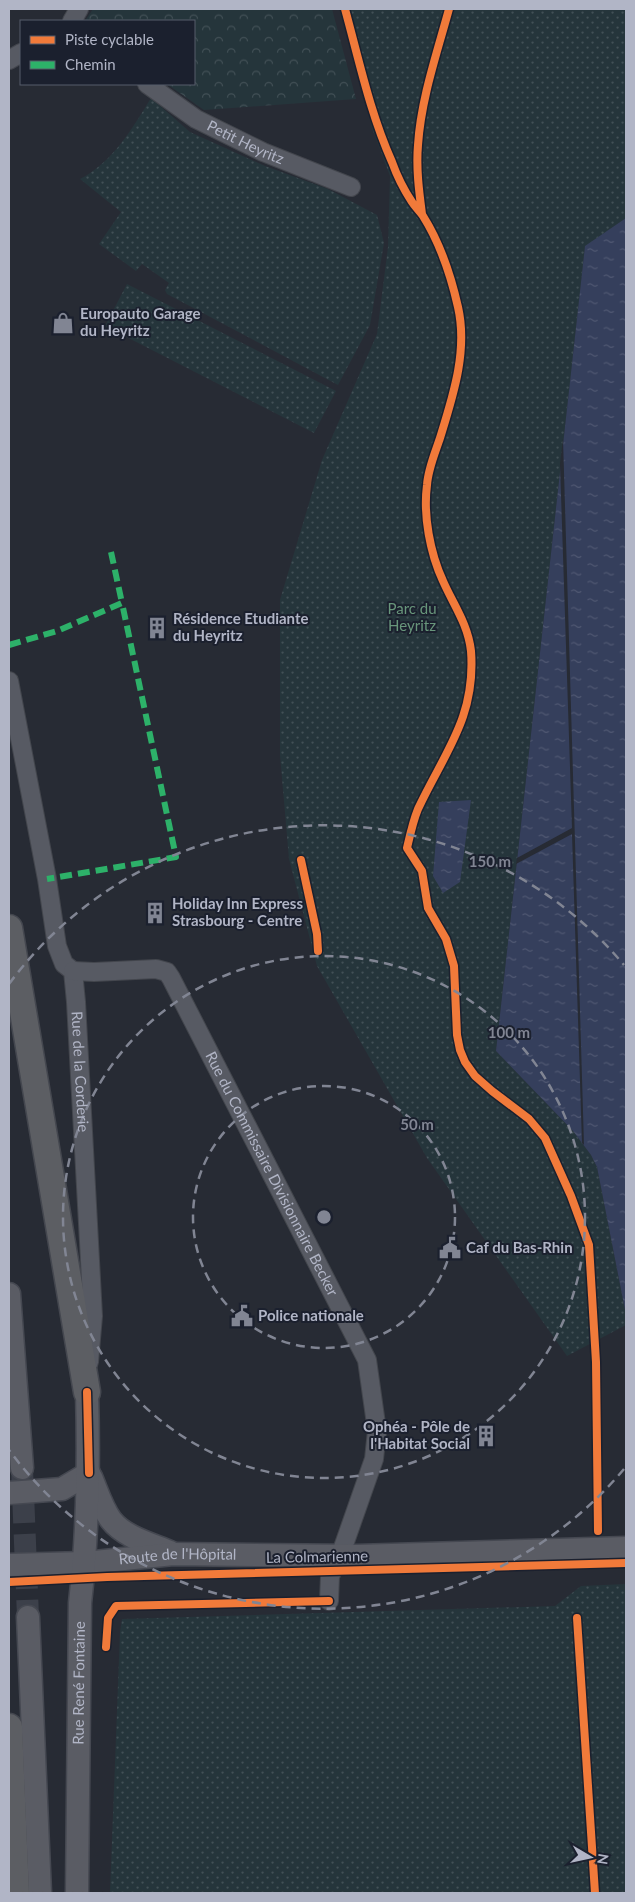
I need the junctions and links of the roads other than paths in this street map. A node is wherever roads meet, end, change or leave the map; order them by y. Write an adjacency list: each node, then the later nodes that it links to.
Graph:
1 (79, 9): 2 (street)
2 (73, 20)
3 (20, 54): 4 (street)
4 (9, 60)
5 (148, 85): 6 (street, Petit Heyritz)
6 (351, 187)
7 (9, 681): 9 (street, Rue de la Corderie)
8 (9, 928): 11 (highway)
9 (73, 971): 11 (street, Rue de la Corderie); 17 (street, Rue du Commissaire Divisionnaire Becker)
10 (9, 1294): 12 (main road)
11 (87, 1392): 13 (main road, Rue de la Corderie)
12 (22, 1468)
13 (89, 1473): 14 (main road); 16 (main road); 18 (main road, Rue René Fontaine)
14 (9, 1494)
15 (626, 1548): 17 (main road, Route de l'Hôpital)
16 (173, 1554): 17 (main road, Route de l'Hôpital); 18 (main road, Route de l'Hôpital)
17 (340, 1556): 20 (street)
18 (85, 1562): 19 (main road, Route de l'Hôpital); 25 (main road, Rue René Fontaine)
19 (9, 1565)
20 (329, 1601)
21 (28, 1617): 24 (main road)
22 (9, 1727): 23 (highway)
23 (16, 1893)
24 (40, 1893)
25 (77, 1893)

